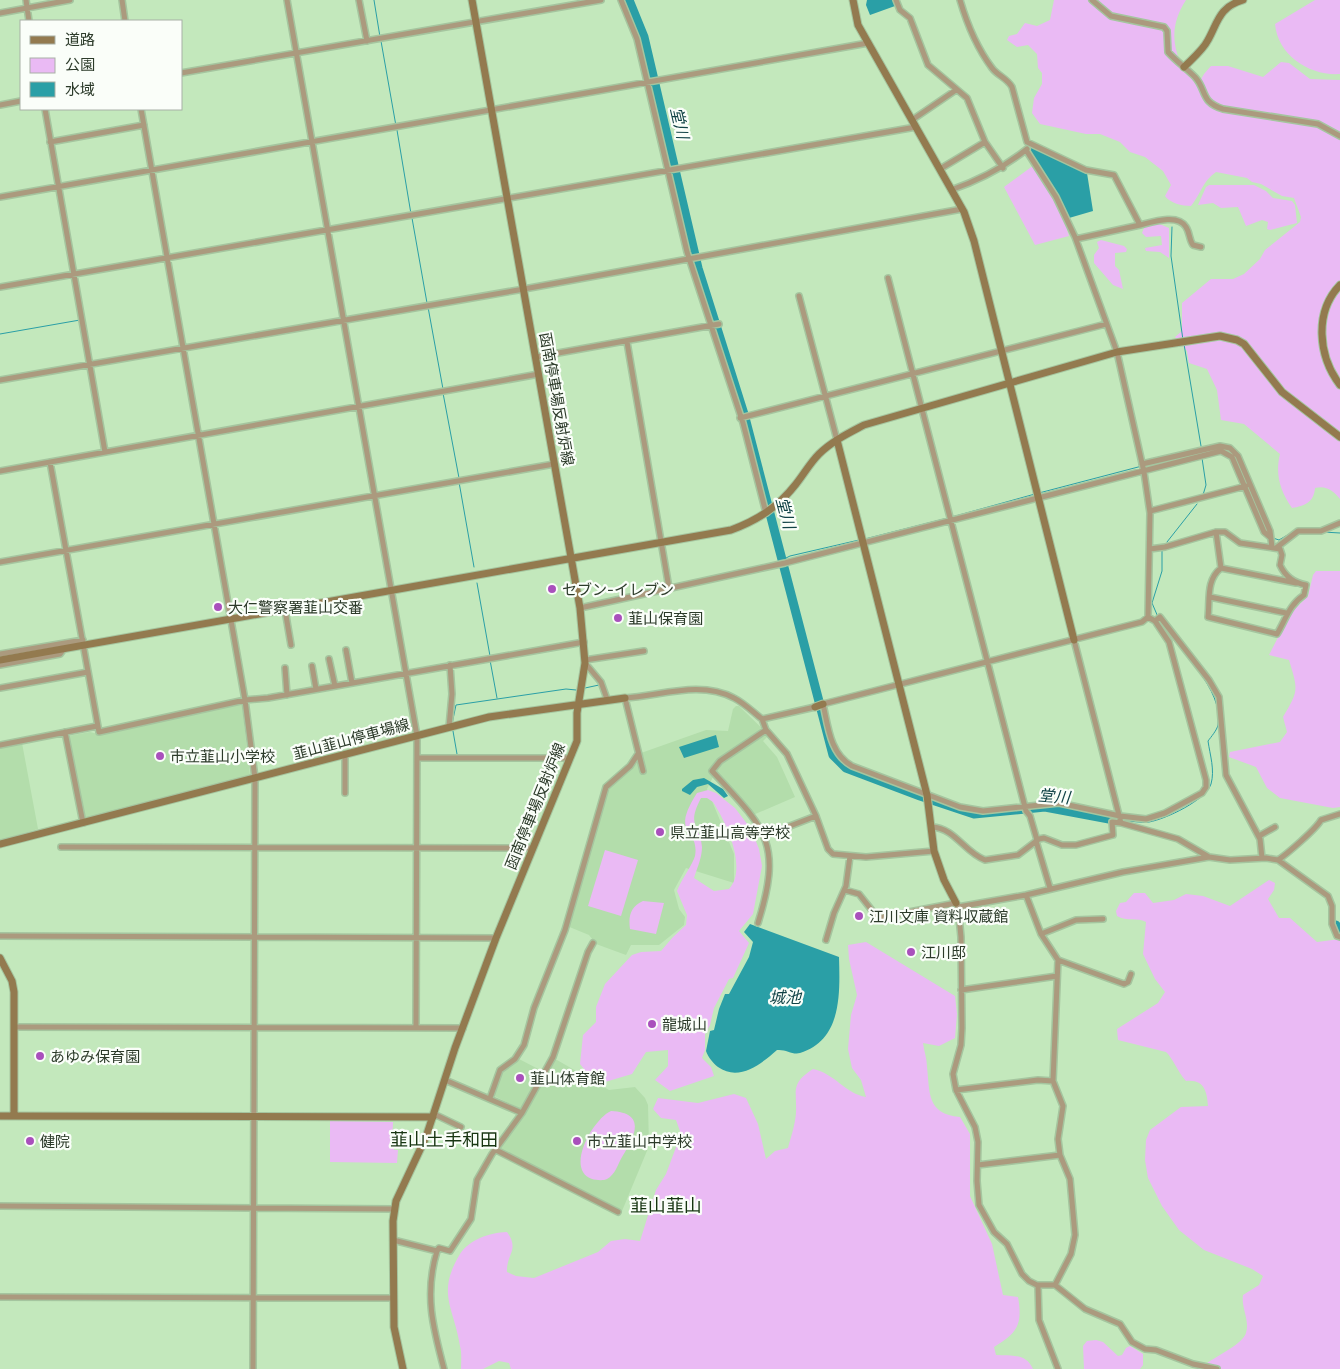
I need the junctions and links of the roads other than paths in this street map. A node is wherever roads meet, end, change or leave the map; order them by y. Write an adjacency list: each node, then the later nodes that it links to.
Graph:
1 (26, 0): 14 (street)
2 (70, 0): 14 (street)
3 (122, 0): 17 (street)
4 (287, 0): 21 (street)
5 (359, 0): 19 (street)
6 (472, 0): 18 (street, 函南停車場反射炉線)
7 (601, 0): 18 (street)
8 (621, 0): 24 (street)
9 (853, 0): 20 (street)
10 (960, 0): 38 (street)
11 (1092, 0): 22 (street)
12 (1243, 0): 22 (street)
13 (896, 1): 25 (street)
14 (27, 8): 15 (street); 16 (street)
15 (0, 13)
16 (29, 20)
17 (126, 20)
18 (476, 22): 19 (street); 30 (street, 函南停車場反射炉線)
19 (367, 41): 21 (street)
20 (868, 43): 24 (street); 31 (street)
21 (296, 53): 23 (street); 36 (street)
22 (1184, 67): 34 (street)
23 (182, 73)
24 (648, 83): 30 (street); 43 (street)
25 (956, 90): 31 (street); 37 (street)
26 (20, 101): 27 (street)
27 (0, 105)
28 (45, 110): 35 (street)
29 (141, 110): 32 (street)
30 (492, 110): 36 (street); 47 (street, 函南停車場反射炉線)
31 (912, 120): 33 (street)
32 (144, 125): 35 (street); 42 (street)
33 (916, 127): 41 (street); 43 (street)
34 (1340, 136)
35 (50, 142): 44 (street)
36 (312, 142): 42 (street); 50 (street)
37 (985, 142): 40 (street); 41 (street)
38 (1030, 145): 39 (street); 49 (street)
39 (1026, 150): 40 (street); 51 (street)
40 (1003, 168): 45 (street)
41 (940, 169): 45 (street)
42 (152, 170): 44 (street); 54 (street)
43 (669, 170): 47 (street); 53 (street)
44 (58, 186): 46 (street); 55 (street)
45 (951, 190): 48 (street)
46 (0, 197)
47 (508, 199): 50 (street); 59 (street, 函南停車場反射炉線)
48 (962, 209): 53 (street); 67 (street)
49 (1140, 225): 51 (street); 52 (street)
50 (328, 231): 54 (street); 61 (street)
51 (1076, 239): 63 (street)
52 (1201, 247)
53 (689, 257): 59 (street); 64 (street)
54 (168, 258): 55 (street); 66 (street)
55 (74, 274): 58 (street); 70 (street)
56 (888, 278): 72 (street)
57 (1340, 285): 75 (street)
58 (0, 287)
59 (524, 289): 61 (street); 69 (street, 函南停車場反射炉線)
60 (799, 296): 76 (street)
61 (343, 319): 66 (street); 77 (street)
62 (719, 324): 64 (street)
63 (1106, 324): 67 (street); 68 (street)
64 (712, 326): 65 (street); 79 (street)
65 (626, 342): 69 (street); 100 (street)
66 (183, 348): 70 (street); 80 (street)
67 (1002, 351): 72 (street); 74 (street)
68 (1117, 352): 74 (street); 81 (street); 87 (street)
69 (536, 357): 71 (street, 函南停車場反射炉線)
70 (90, 364): 73 (street); 84 (street)
71 (539, 374): 77 (street); 86 (street, 函南停車場反射炉線)
72 (913, 374): 76 (street); 78 (street)
73 (0, 380)
74 (1010, 381): 78 (street); 92 (street)
75 (1340, 385)
76 (826, 397): 79 (street); 82 (street)
77 (358, 407): 80 (street); 91 (street)
78 (921, 408): 82 (street); 95 (street)
79 (740, 418): 94 (street)
80 (198, 436): 84 (street); 97 (street)
81 (1340, 437)
82 (837, 440): 94 (street); 99 (street)
83 (1221, 448): 87 (street); 89 (street); 90 (street)
84 (105, 452): 85 (street)
85 (50, 462): 88 (street); 103 (street)
86 (554, 464): 91 (street); 104 (street, 函南停車場反射炉線)
87 (1142, 464): 89 (street)
88 (0, 471)
89 (1144, 472): 92 (street); 93 (street)
90 (1248, 486): 93 (street); 101 (street)
91 (374, 496): 97 (street); 109 (street)
92 (1039, 498): 95 (street); 117 (street)
93 (1150, 511): 102 (street)
94 (766, 514): 100 (street)
95 (951, 521): 99 (street); 128 (street)
96 (1340, 523): 101 (street)
97 (214, 524): 103 (street); 115 (street)
98 (1216, 532): 101 (street); 102 (street); 106 (street)
99 (864, 542): 108 (street); 136 (street)
100 (661, 543): 104 (street); 108 (street)
101 (1274, 548): 107 (street)
102 (1150, 549): 114 (street)
103 (67, 550): 105 (street); 119 (street)
104 (571, 558): 109 (street); 111 (street, 函南停車場反射炉線)
105 (0, 562)
106 (1221, 568): 107 (street); 110 (street)
107 (1296, 583): 113 (street)
108 (669, 588): 111 (street)
109 (392, 592): 112 (street); 134 (street)
110 (1210, 597): 113 (street); 113 (street)
111 (580, 608): 118 (street, 函南停車場反射炉線)
112 (285, 610): 115 (street); 120 (street)
113 (1286, 613)
114 (1148, 618): 116 (street); 117 (street)
115 (231, 619): 119 (street); 143 (street)
116 (1155, 621): 165 (street); 170 (street)
117 (1074, 640): 128 (street); 165 (street)
118 (584, 642): 127 (street, 函南停車場反射炉線); 130 (street)
119 (84, 643): 121 (street); 124 (street); 133 (street)
120 (291, 645)
121 (63, 650): 126 (street); 129 (street)
122 (346, 650): 135 (street)
123 (644, 651): 127 (street)
124 (0, 654)
125 (329, 659): 137 (street)
126 (0, 660)
127 (585, 661): 142 (street); 144 (street, 函南停車場反射炉線)
128 (987, 662): 136 (street); 162 (street)
129 (0, 665)
130 (450, 665): 134 (street); 149 (street)
131 (312, 666): 139 (street)
132 (285, 668): 140 (street)
133 (88, 672): 138 (street); 148 (street)
134 (406, 673): 135 (street); 152 (street)
135 (352, 683): 137 (street)
136 (901, 684): 145 (street); 161 (street)
137 (335, 686): 139 (street)
138 (0, 688)
139 (316, 690): 140 (street)
140 (287, 695): 143 (street)
141 (625, 698): 142 (street, 韮山韮山停車場線); 147 (street); 154 (street)
142 (607, 699): 144 (street, 韮山韮山停車場線)
143 (246, 700): 148 (street); 159 (street)
144 (579, 703): 149 (street, 韮山韮山停車場線); 157 (street, 函南停車場反射炉線)
145 (823, 704): 146 (street); 161 (street)
146 (815, 706): 147 (street)
147 (762, 719): 150 (street)
148 (97, 726): 151 (street)
149 (449, 727): 152 (street, 韮山韮山停車場線)
150 (766, 730): 164 (street); 169 (street)
151 (65, 732): 153 (street); 166 (street)
152 (417, 736): 155 (street, 韮山韮山停車場線); 156 (street)
153 (0, 745)
154 (638, 754): 158 (street); 208 (street)
155 (345, 755): 159 (street, 韮山韮山停車場線); 160 (street)
156 (417, 758): 157 (street); 175 (street)
157 (569, 758): 176 (street, 函南停車場反射炉線)
158 (643, 771)
159 (255, 778): 166 (street, 韮山韮山停車場線); 174 (street)
160 (345, 793)
161 (927, 795): 162 (street); 167 (street)
162 (1025, 808): 165 (street); 171 (street)
163 (1340, 814): 181 (street)
164 (816, 816): 169 (street); 178 (street)
165 (1120, 819): 171 (street); 179 (street)
166 (83, 823): 172 (street, 韮山韮山停車場線)
167 (932, 827): 171 (street); 177 (street)
168 (1275, 827): 170 (street)
169 (764, 836): 187 (street)
170 (1259, 836): 180 (street)
171 (1037, 841): 182 (street)
172 (0, 844)
173 (61, 847): 174 (street)
174 (254, 847): 175 (street); 191 (street)
175 (417, 848): 176 (street); 192 (street)
176 (532, 848): 193 (street, 函南停車場反射炉線)
177 (934, 851): 178 (street); 185 (street)
178 (850, 856): 183 (street)
179 (1209, 856): 180 (street); 182 (street)
180 (1262, 858): 181 (street)
181 (1278, 860): 190 (street)
182 (1050, 888): 184 (street)
183 (844, 890): 185 (street); 194 (street)
184 (1026, 895): 185 (street); 188 (street)
185 (957, 905): 200 (street)
186 (1103, 918): 188 (street)
187 (758, 923)
188 (1041, 934): 197 (street)
189 (0, 936): 191 (street)
190 (1340, 937)
191 (254, 938): 192 (street); 203 (street)
192 (416, 938): 193 (street); 202 (street)
193 (496, 938): 204 (street, 函南停車場反射炉線)
194 (826, 940)
195 (593, 943): 209 (street)
196 (0, 958): 201 (street)
197 (1058, 960): 198 (street); 199 (street)
198 (1131, 974)
199 (1057, 976): 200 (street); 206 (street)
200 (962, 990): 207 (street)
201 (14, 1027): 203 (street); 211 (street)
202 (416, 1027): 203 (street); 204 (street)
203 (254, 1028): 212 (street)
204 (462, 1028): 205 (street, 函南停車場反射炉線)
205 (445, 1080): 208 (street); 213 (street, 函南停車場反射炉線)
206 (1053, 1081): 207 (street); 216 (street)
207 (956, 1090): 217 (street)
208 (490, 1098): 209 (street)
209 (522, 1112): 215 (street)
210 (0, 1116): 211 (street)
211 (14, 1116): 212 (street)
212 (253, 1116): 213 (street); 219 (street)
213 (433, 1116): 214 (street); 220 (street, 函南停車場反射炉線)
214 (461, 1128)
215 (496, 1150): 221 (street); 223 (street)
216 (1060, 1155): 217 (street); 225 (street)
217 (978, 1165): 224 (street)
218 (0, 1206): 219 (street)
219 (253, 1208): 220 (street); 226 (street)
220 (394, 1209): 222 (street, 函南停車場反射炉線)
221 (618, 1212)
222 (393, 1240): 223 (street); 228 (street, 函南停車場反射炉線)
223 (437, 1251): 231 (street)
224 (1038, 1285): 225 (street); 232 (street)
225 (1055, 1286): 233 (street)
226 (253, 1297): 227 (street); 228 (street); 229 (street)
227 (0, 1298)
228 (394, 1298): 230 (street, 函南停車場反射炉線)
229 (253, 1369)
230 (403, 1369)
231 (444, 1369)
232 (1058, 1369)
233 (1217, 1369)

